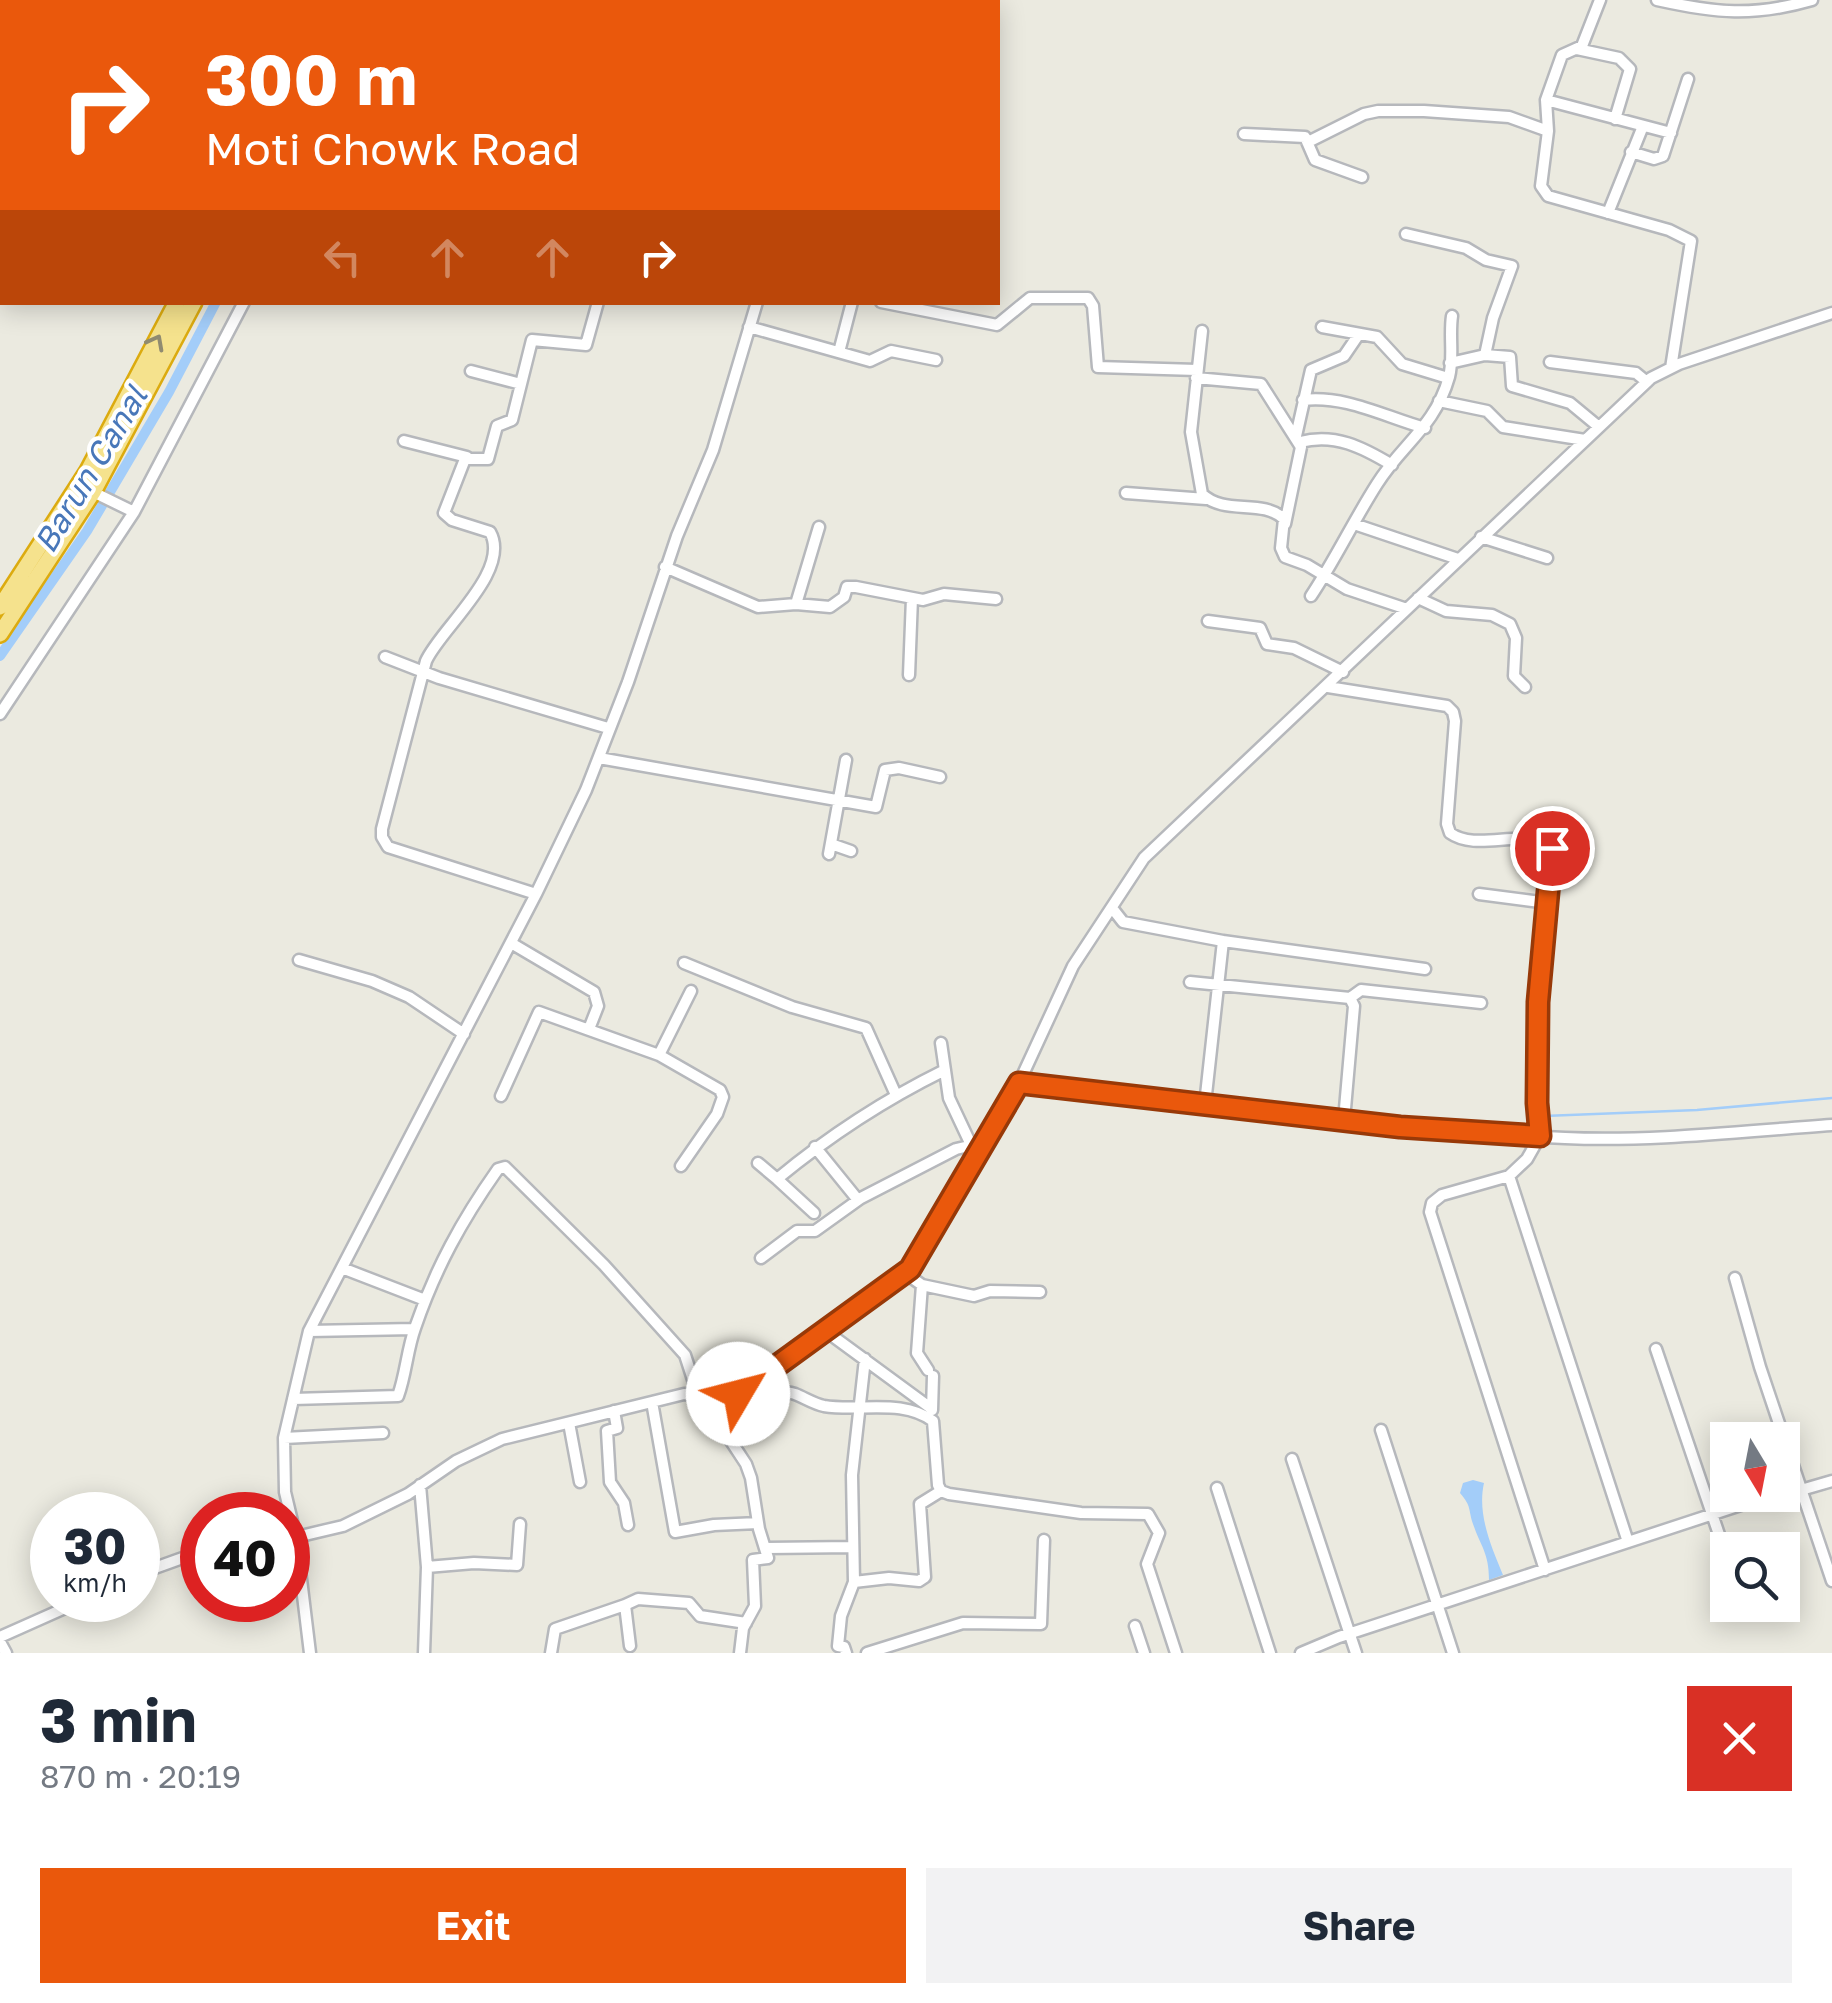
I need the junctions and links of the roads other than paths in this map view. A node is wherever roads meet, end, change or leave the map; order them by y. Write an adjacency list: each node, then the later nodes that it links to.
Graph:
1 (1600, 0): 4 (street)
2 (1657, 0): 3 (street)
3 (1812, 0)
4 (1578, 49): 6 (street); 7 (street)
5 (1688, 79): 10 (street)
6 (1546, 100): 7 (street); 9 (street)
7 (1615, 119): 8 (street)
8 (1643, 126): 10 (street); 13 (street)
9 (1548, 131): 12 (street); 15 (street)
10 (1670, 133): 13 (street)
11 (1244, 134): 12 (street)
12 (1308, 142): 14 (street)
13 (1631, 152): 15 (street)
14 (1362, 178)
15 (1608, 213): 35 (street)
16 (1406, 234): 31 (street)
17 (175, 305): 67 (highway, one-way to 17)
18 (192, 305): 51 (highway)
19 (242, 305): 53 (street)
20 (597, 305): 40 (street)
21 (755, 305): 26 (street)
22 (851, 305): 30 (street)
23 (896, 305): 37 (street)
24 (1832, 313): 35 (street)
25 (1452, 316): 34 (street)
26 (749, 327): 30 (street); 60 (street)
27 (1322, 327): 29 (street)
28 (1202, 331): 37 (street)
29 (1359, 334): 38 (street); 41 (street)
30 (839, 352): 32 (street)
31 (1484, 354): 34 (street); 43 (street)
32 (936, 360)
33 (1550, 362): 39 (street)
34 (1450, 363): 38 (street)
35 (1671, 368): 39 (street)
36 (470, 371): 40 (street)
37 (1196, 374): 45 (street); 52 (street)
38 (1448, 378): 42 (street)
39 (1647, 382): 43 (street)
40 (521, 384): 48 (street)
41 (1303, 400): 44 (street); 45 (street)
42 (1439, 401): 44 (street); 46 (street)
43 (1598, 426): 46 (street)
44 (1425, 428): 49 (street)
45 (1298, 439): 49 (street); 55 (street)
46 (1584, 440): 57 (street)
47 (404, 441): 48 (street)
48 (468, 458): 72 (street)
49 (1392, 465): 54 (street)
50 (1126, 493): 52 (street)
51 (98, 494): 53 (street); 70 (highway)
52 (1206, 498): 55 (street)
53 (130, 511): 77 (street)
54 (1354, 524): 59 (street); 61 (street)
55 (1284, 525): 61 (street)
56 (819, 527): 66 (street)
57 (1482, 537): 58 (street); 59 (street)
58 (1547, 558)
59 (1458, 559): 64 (street)
60 (665, 567): 66 (street); 78 (street)
61 (1323, 577): 62 (street); 68 (street)
62 (1310, 596)
63 (912, 598): 65 (street); 66 (street); 74 (street)
64 (1418, 598): 68 (street); 76 (street)
65 (996, 600)
66 (796, 604)
67 (0, 607)
68 (1407, 609): 73 (street)
69 (1208, 622): 73 (street)
70 (0, 634)
71 (385, 657): 72 (street)
72 (422, 671): 78 (street); 84 (street)
73 (1343, 672): 75 (street)
74 (909, 675)
75 (1328, 687): 86 (street); 87 (street)
76 (1524, 688)
77 (0, 714)
78 (608, 728): 79 (street)
79 (599, 758): 82 (street); 84 (street)
80 (846, 760): 82 (street)
81 (940, 777): 82 (street)
82 (836, 800): 83 (street)
83 (851, 851)
84 (536, 894): 89 (street)
85 (1479, 894): 86 (street)
86 (1548, 903): 109 (street)
87 (1112, 908): 88 (street); 103 (street)
88 (1223, 941): 92 (street); 94 (street)
89 (511, 943): 98 (street); 99 (street)
90 (299, 960): 99 (street)
91 (684, 963): 104 (street)
92 (1425, 969)
93 (1190, 982): 94 (street)
94 (1217, 984): 96 (street); 106 (street)
95 (691, 991): 101 (street)
96 (1350, 998): 97 (street); 107 (street)
97 (1482, 1003)
98 (589, 1028): 101 (street); 105 (street)
99 (464, 1034): 119 (street)
100 (941, 1043): 102 (street)
101 (659, 1055): 113 (street)
102 (945, 1070): 104 (street); 111 (street)
103 (1019, 1083): 106 (street); 111 (street)
104 (896, 1095): 110 (street)
105 (501, 1096)
106 (1205, 1104): 107 (street)
107 (1344, 1120): 109 (street)
108 (1832, 1125): 109 (street)
109 (1540, 1136): 114 (street)
110 (816, 1147): 115 (street); 116 (street)
111 (973, 1150): 116 (street); 120 (street)
112 (758, 1163): 115 (street)
113 (681, 1166)
114 (1509, 1176): 158 (street); 162 (street)
115 (776, 1179): 117 (street)
116 (858, 1200): 118 (street)
117 (814, 1214)
118 (760, 1258)
119 (342, 1268): 124 (street); 127 (street)
120 (904, 1273): 122 (street); 126 (street)
121 (1735, 1278): 147 (street)
122 (922, 1285): 123 (street); 137 (street)
123 (1040, 1292)
124 (425, 1300): 125 (street); 131 (street)
125 (414, 1329): 127 (street); 133 (street)
126 (824, 1330): 129 (street); 130 (street)
127 (309, 1331): 133 (street)
128 (1656, 1349): 151 (street)
129 (864, 1359): 135 (street); 137 (street)
130 (738, 1394): 132 (street); 135 (street)
131 (698, 1396): 132 (street); 134 (street)
132 (716, 1397): 152 (street)
133 (293, 1399): 141 (street)
134 (652, 1402): 136 (street); 152 (street)
135 (858, 1410): 137 (street); 159 (street)
136 (614, 1411): 138 (street); 154 (street)
137 (932, 1415): 148 (street)
138 (568, 1423): 144 (street); 145 (street)
139 (1381, 1430): 166 (street)
140 (384, 1433): 141 (street)
141 (284, 1438): 149 (street)
142 (1292, 1459): 171 (street)
143 (1832, 1481): 147 (street)
144 (580, 1482)
145 (420, 1485): 156 (street); 161 (street)
146 (1218, 1488): 185 (street)
147 (1801, 1488): 163 (street)
148 (941, 1491): 164 (street); 184 (street)
149 (285, 1492)
150 (1720, 1512): 151 (street)
151 (1711, 1515): 155 (street); 158 (street)
152 (758, 1522): 160 (street)
153 (520, 1524): 161 (street)
154 (628, 1524)
155 (1717, 1532)
156 (310, 1534)
157 (1044, 1540): 182 (street)
158 (1628, 1542): 162 (street)
159 (854, 1547): 160 (street); 164 (street)
160 (767, 1548): 169 (street)
161 (428, 1568): 178 (street)
162 (1545, 1570): 166 (street)
163 (1832, 1581)
164 (854, 1582): 181 (street)
165 (625, 1605): 169 (street); 173 (street); 179 (street)
166 (1437, 1605): 171 (street); 187 (street)
167 (37, 1622): 172 (street)
168 (304, 1622): 176 (street)
169 (746, 1623): 180 (street)
170 (1135, 1626): 183 (street)
171 (1350, 1633): 174 (street); 186 (street)
172 (0, 1640): 175 (street)
173 (630, 1646)
174 (1304, 1652)
175 (6, 1653)
176 (308, 1653): 177 (street)
177 (323, 1653)
178 (424, 1653)
179 (551, 1653)
180 (740, 1653)
181 (846, 1653)
182 (867, 1653)
183 (1144, 1653)
184 (1176, 1653)
185 (1270, 1653)
186 (1356, 1653)
187 (1453, 1653)

